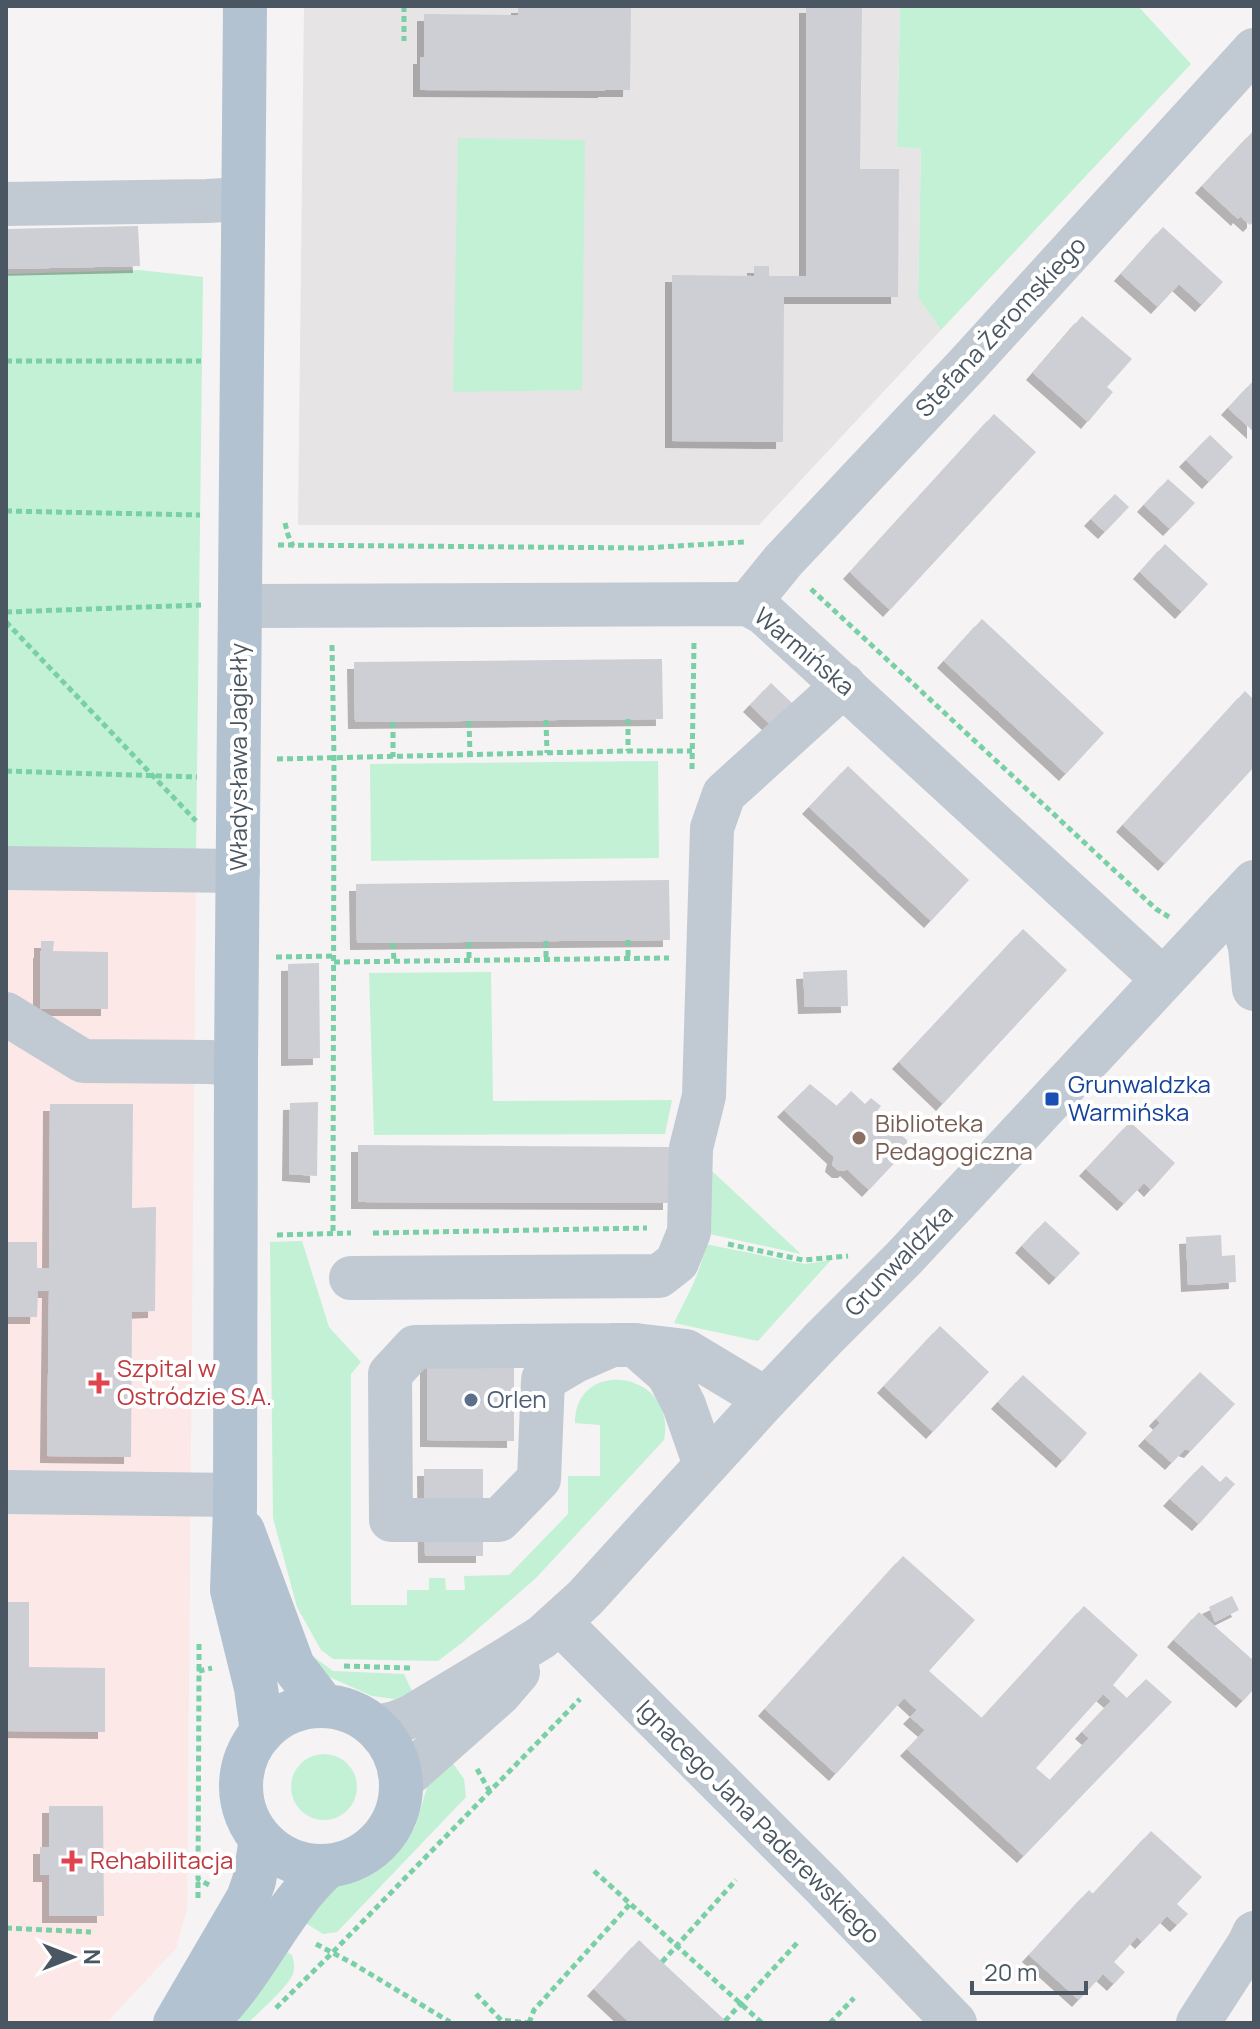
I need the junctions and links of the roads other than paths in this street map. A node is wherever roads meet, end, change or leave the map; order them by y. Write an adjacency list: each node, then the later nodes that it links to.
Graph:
1 (245, 6): 3 (main road, Władysława Jagiełły)
2 (1254, 50): 5 (street, Stefana Żeromskiego)
3 (243, 199): 4 (street); 6 (main road, Władysława Jagiełły)
4 (6, 204)
5 (748, 604): 6 (street, Warmińska); 7 (street, Warmińska)
6 (225, 606): 9 (main road, Władysława Jagiełły)
7 (844, 685): 11 (street, Warmińska); 15 (street)
8 (6, 868): 9 (street)
9 (238, 871): 14 (main road, Władysława Jagiełły)
10 (1240, 897): 11 (street, Grunwaldzka); 12 (street)
11 (1163, 979): 17 (street, Grunwaldzka)
12 (1254, 989)
13 (6, 1014): 14 (street)
14 (236, 1064): 20 (main road, Władysława Jagiełły)
15 (351, 1278)
16 (623, 1345): 16 (street); 17 (street); 18 (street)
17 (766, 1399): 18 (street, Grunwaldzka)
18 (705, 1465): 21 (street, Grunwaldzka)
19 (6, 1492): 20 (street)
20 (234, 1502): 22 (main road, Władysława Jagiełły); 24 (main road, Władysława Jagiełły)
21 (551, 1630): 23 (street, Grunwaldzka); 25 (street, Grunwaldzka); 31 (street, Ignacego Jana Paderewskiego)
22 (323, 1705): 23 (main road); 24 (main road)
23 (376, 1727): 25 (main road)
24 (262, 1732): 26 (main road)
25 (402, 1780): 27 (main road)
26 (261, 1840): 27 (main road); 29 (main road)
27 (327, 1867): 30 (main road)
28 (1254, 1933): 32 (street)
29 (175, 2023)
30 (204, 2023)
31 (955, 2023)
32 (1198, 2023)

